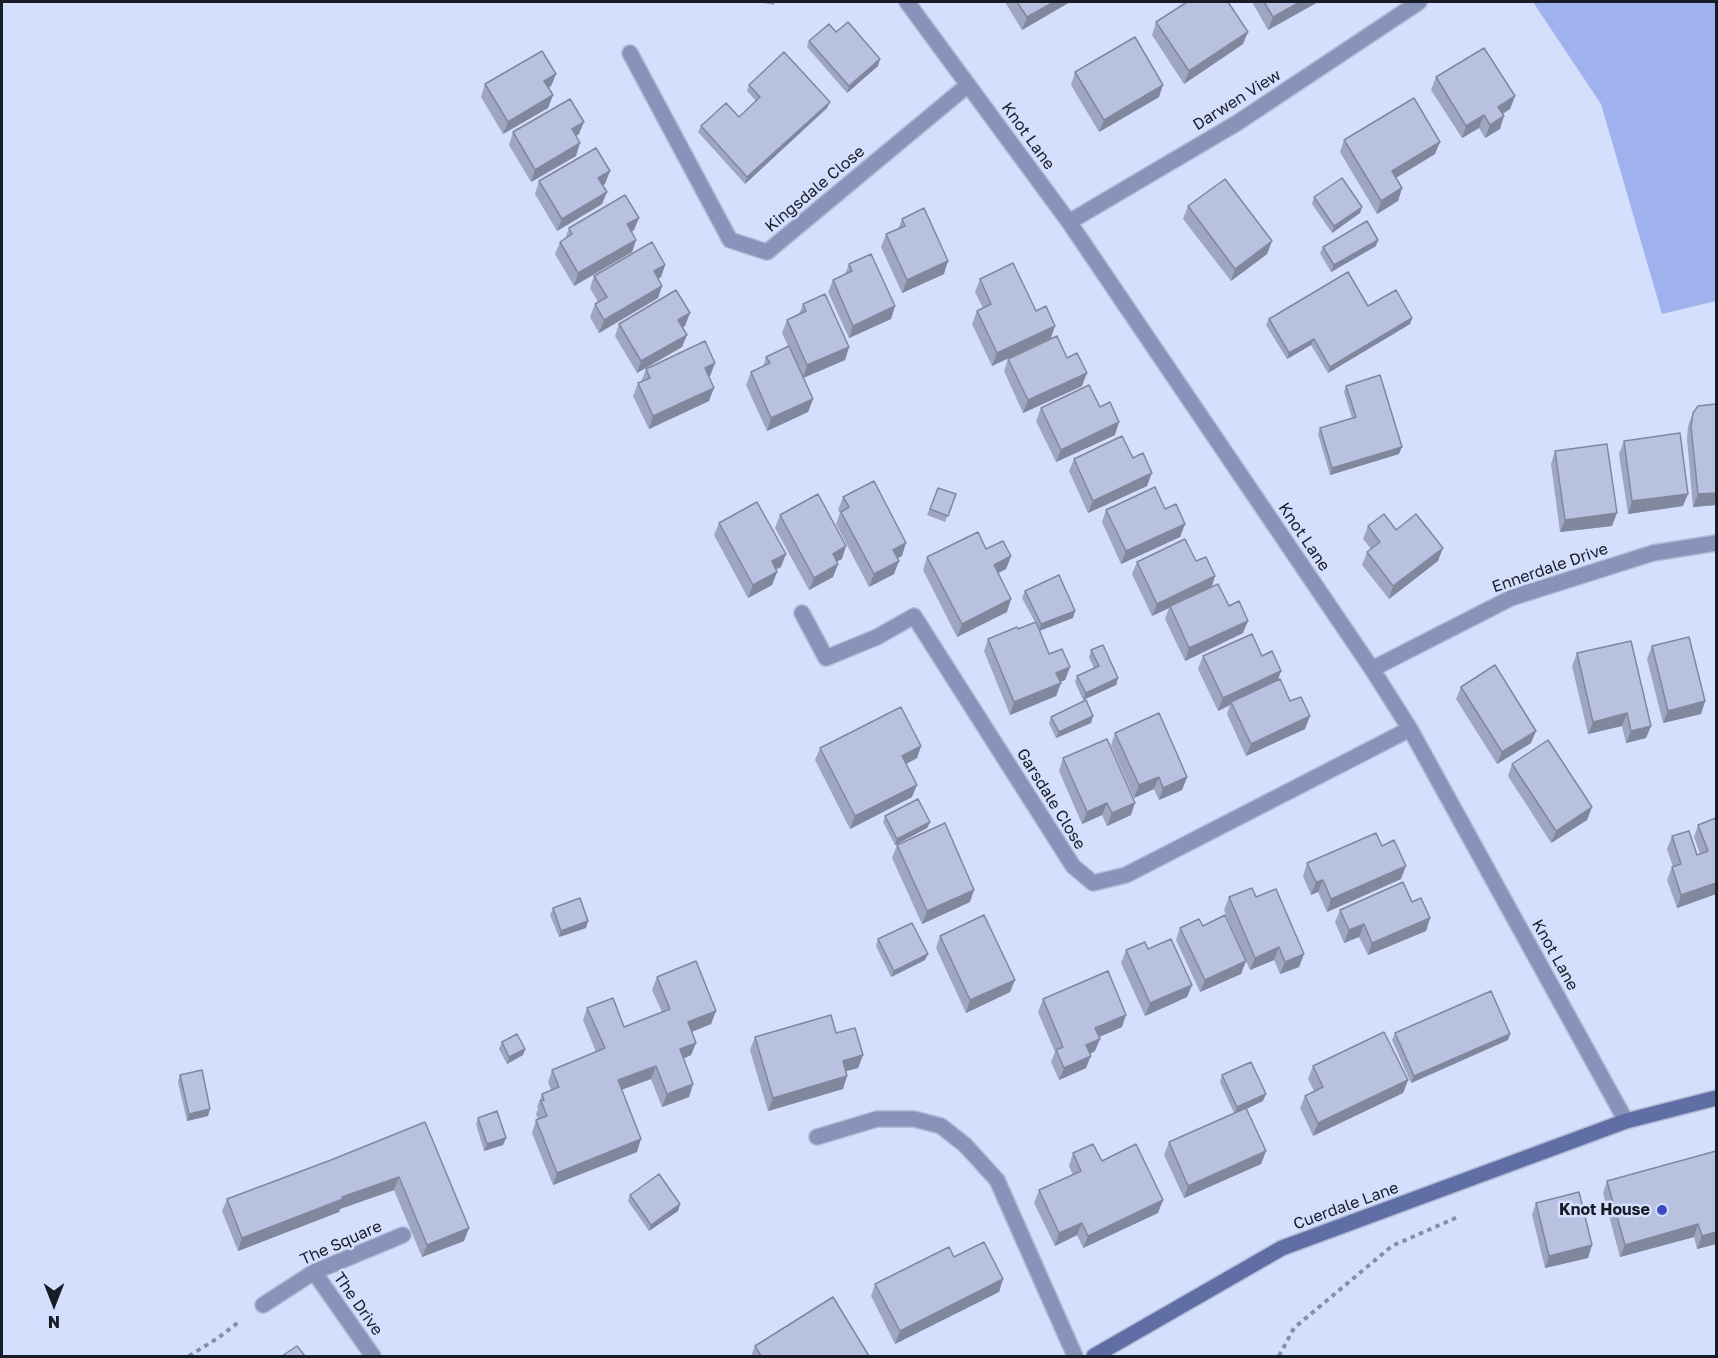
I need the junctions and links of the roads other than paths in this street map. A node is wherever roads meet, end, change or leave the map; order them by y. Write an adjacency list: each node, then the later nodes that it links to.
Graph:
1 (907, 2): 4 (street, Knot Lane)
2 (1419, 2): 5 (street, Darwen View)
3 (630, 53): 4 (street, Kingsdale Close)
4 (968, 85): 5 (street, Knot Lane)
5 (1069, 222): 8 (street, Knot Lane)
6 (1716, 543): 8 (street, Ennerdale Drive)
7 (802, 614): 9 (street, Garsdale Close)
8 (1372, 669): 9 (street, Knot Lane)
9 (1410, 729): 11 (street, Knot Lane)
10 (1716, 1098): 11 (main road, Cuerdale Lane)
11 (1626, 1121): 18 (main road, Cuerdale Lane)
12 (817, 1137): 17 (street)
13 (403, 1235): 14 (street, The Square)
14 (314, 1272): 15 (street, The Square); 16 (street, The Drive)
15 (263, 1305)
16 (373, 1356)
17 (1075, 1356)
18 (1094, 1356)

